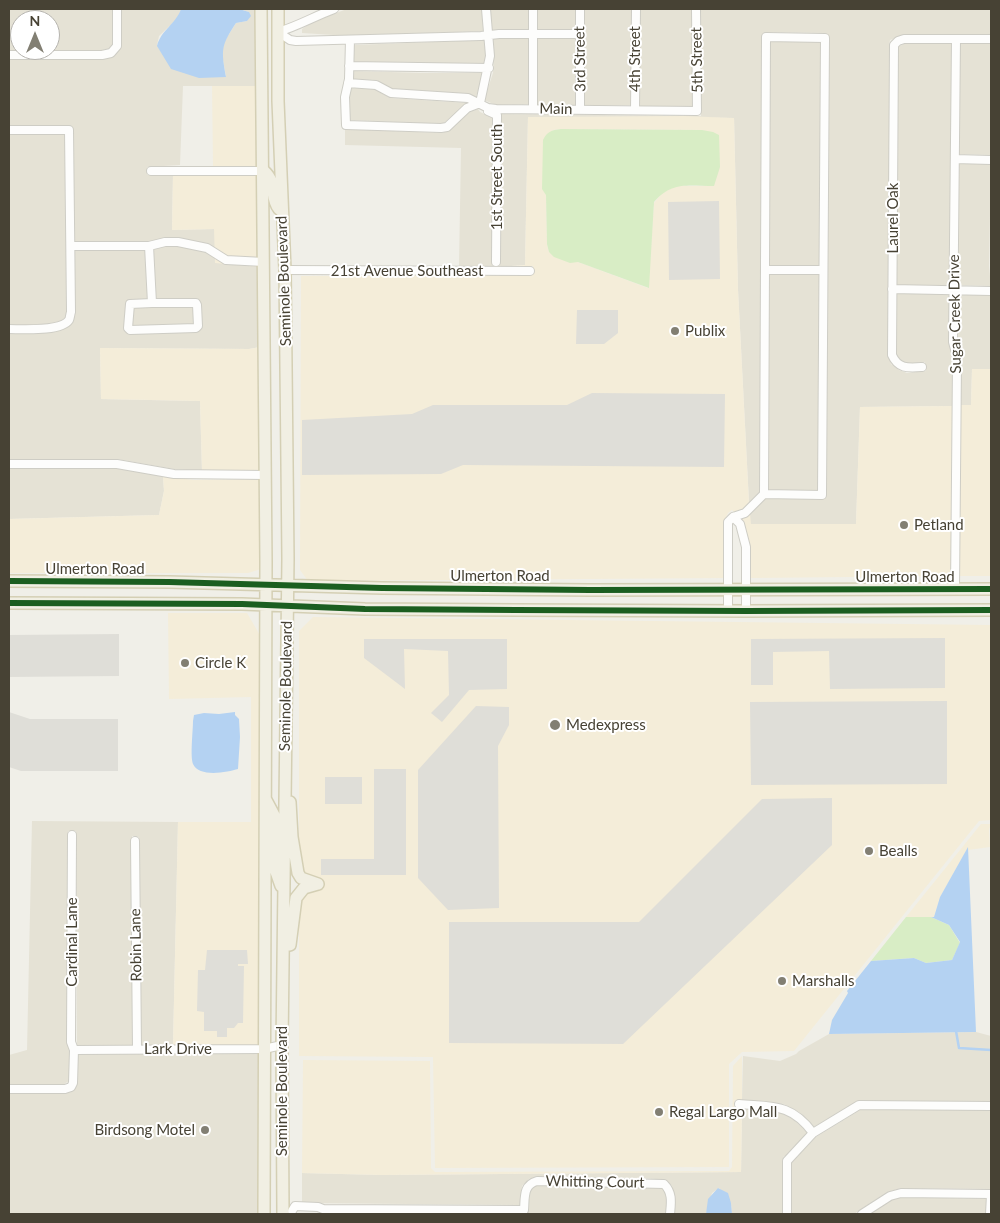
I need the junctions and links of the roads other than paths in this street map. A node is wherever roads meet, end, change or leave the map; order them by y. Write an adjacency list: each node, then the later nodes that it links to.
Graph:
1 (117, 9): 19 (street)
2 (261, 9): 18 (main road, Seminole Boulevard)
3 (271, 9): 11 (main road)
4 (278, 9): 11 (main road, Seminole Boulevard)
5 (334, 9): 11 (street)
6 (486, 9): 14 (street)
7 (533, 9): 12 (street)
8 (580, 9): 13 (street, 3rd Street)
9 (636, 9): 27 (street, 4th Street)
10 (696, 9): 28 (street, 5th Street)
11 (278, 32): 17 (street); 23 (main road, Seminole Boulevard)
12 (533, 34): 13 (street); 14 (street); 25 (street)
13 (579, 34): 26 (street, 3rd Street)
14 (488, 35): 17 (street); 21 (street)
15 (956, 39): 16 (street); 30 (street, Sugar Creek Drive); 43 (street, Laurel Oak)
16 (991, 39)
17 (350, 40): 20 (street)
18 (261, 49): 23 (main road); 33 (main road, Seminole Boulevard)
19 (9, 55)
20 (349, 66): 21 (street); 22 (street)
21 (489, 68): 24 (street)
22 (348, 83): 24 (street, Main); 24 (street)
23 (278, 101): 34 (main road, Seminole Boulevard)
24 (480, 103): 25 (street, Main); 38 (street, 1st Street South)
25 (533, 109): 26 (street, Main)
26 (580, 110): 27 (street, Main)
27 (635, 110): 28 (street, Main)
28 (697, 112)
29 (9, 130): 35 (street)
30 (955, 159): 31 (street); 44 (street, Sugar Creek Drive)
31 (991, 160)
32 (151, 171): 33 (street)
33 (264, 171): 34 (main road); 37 (main road, Seminole Boulevard)
34 (282, 212): 39 (main road, Seminole Boulevard)
35 (70, 246): 36 (street); 47 (street)
36 (149, 246): 37 (street); 46 (street)
37 (264, 262): 39 (main road); 50 (main road, Seminole Boulevard)
38 (496, 262)
39 (284, 270): 42 (street, 21st Avenue Southeast); 55 (main road, Seminole Boulevard)
40 (765, 270): 41 (street); 41 (street); 51 (street)
41 (823, 270): 51 (street)
42 (530, 271)
43 (892, 289): 44 (street); 48 (street, Laurel Oak)
44 (954, 290): 45 (street); 56 (street, Sugar Creek Drive)
45 (991, 291)
46 (152, 303): 46 (street)
47 (9, 329)
48 (922, 367)
49 (9, 464): 50 (street)
50 (266, 474): 54 (main road, Seminole Boulevard)
51 (764, 494): 52 (street)
52 (733, 516): 58 (street); 59 (street)
53 (9, 581): 54 (main road, Ulmerton Road)
54 (266, 584): 55 (main road, Ulmerton Road); 61 (main road, Seminole Boulevard)
55 (288, 584): 58 (main road, Ulmerton Road); 62 (main road, Seminole Boulevard)
56 (955, 589): 57 (main road, Ulmerton Road); 59 (main road, Ulmerton Road)
57 (991, 589)
58 (729, 590): 59 (main road, Ulmerton Road); 64 (street)
59 (747, 590): 65 (street)
60 (9, 603): 61 (main road)
61 (265, 605): 62 (main road); 67 (main road, Seminole Boulevard)
62 (287, 606): 64 (main road); 66 (main road, Seminole Boulevard)
63 (991, 610): 65 (main road)
64 (728, 611): 65 (main road)
65 (746, 611)
66 (284, 756): 70 (main road, Seminole Boulevard); 71 (main road)
67 (264, 797): 70 (main road); 74 (main road, Seminole Boulevard)
68 (72, 835): 75 (street, Cardinal Lane)
69 (135, 841): 73 (street, Robin Lane)
70 (284, 892): 71 (main road, Seminole Boulevard)
71 (283, 996): 72 (main road, Seminole Boulevard)
72 (282, 1045): 74 (street, Lark Drive); 85 (main road, Seminole Boulevard)
73 (137, 1049): 74 (street, Lark Drive); 75 (street, Lark Drive)
74 (264, 1049): 86 (main road, Seminole Boulevard)
75 (74, 1050): 76 (street, Cardinal Lane)
76 (9, 1089)
77 (739, 1104): 79 (street)
78 (991, 1106): 79 (street)
79 (814, 1133): 88 (street)
80 (991, 1195): 89 (street); 90 (street)
81 (313, 1210): 83 (street, Whitting Court); 85 (street, Whitting Court)
82 (337, 1211): 83 (street, Whitting Court); 84 (street, Whitting Court)
83 (321, 1212)
84 (480, 1212): 87 (street, Whitting Court)
85 (288, 1213)
86 (264, 1214)
87 (670, 1214)
88 (787, 1214)
89 (862, 1214)
90 (990, 1214)

